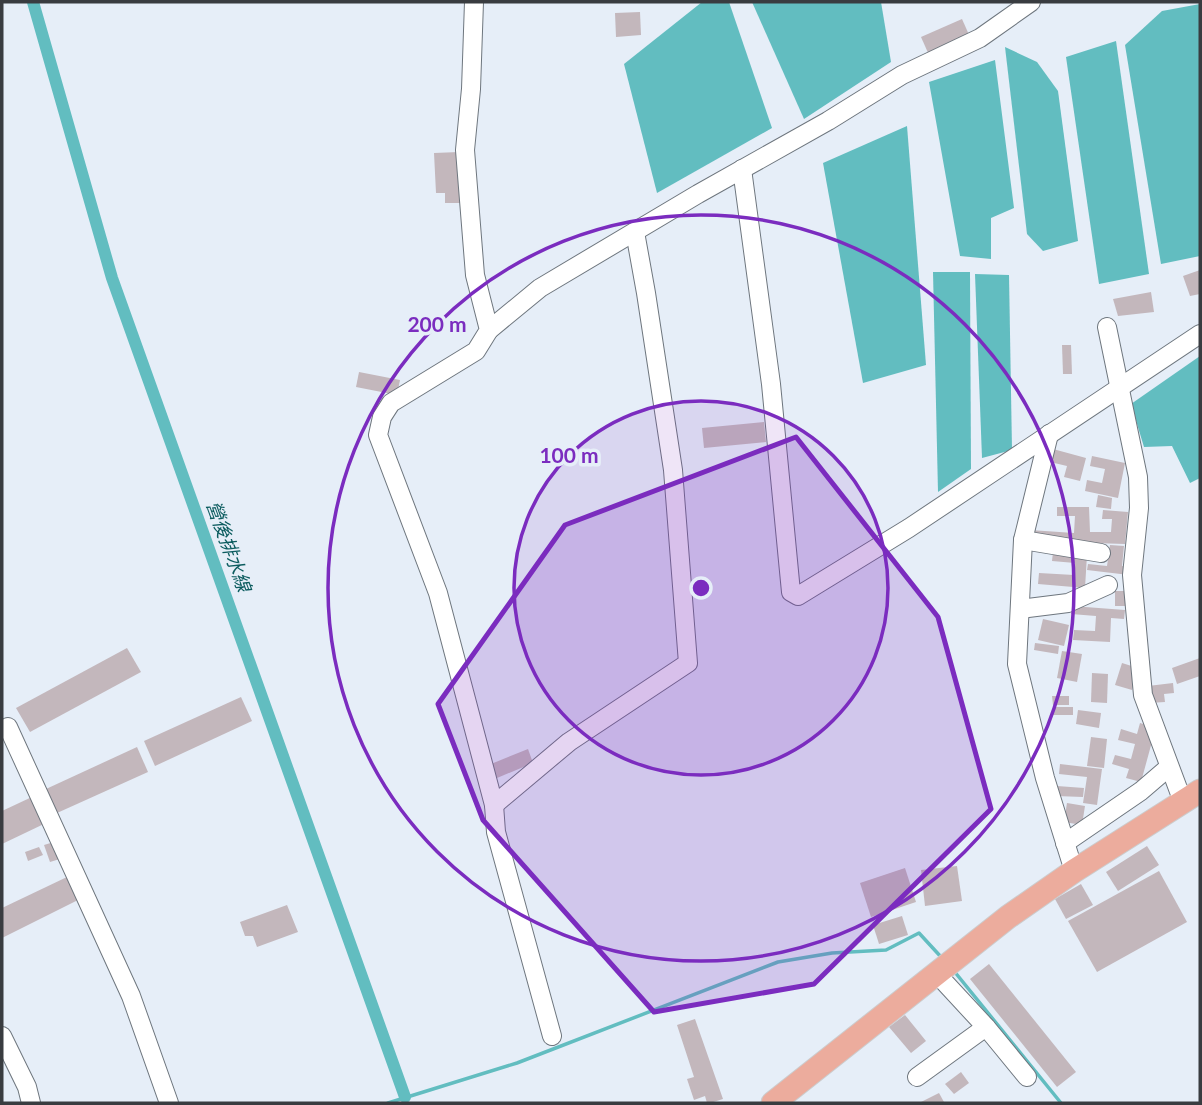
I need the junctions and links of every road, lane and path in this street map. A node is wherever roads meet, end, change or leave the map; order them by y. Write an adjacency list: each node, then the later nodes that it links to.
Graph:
1 (474, 2): 6 (lane)
2 (1031, 2): 3 (lane)
3 (742, 169): 4 (lane); 9 (lane)
4 (635, 232): 6 (lane); 17 (lane)
5 (1107, 327): 8 (lane)
6 (489, 330): 17 (lane)
7 (1200, 334): 8 (lane)
8 (1118, 388): 9 (lane); 15 (lane)
9 (1049, 434): 10 (lane)
10 (1023, 540): 11 (lane); 13 (lane)
11 (1101, 553)
12 (1108, 584): 13 (lane)
13 (1020, 608): 18 (lane)
14 (8, 727): 27 (lane)
15 (1169, 767): 16 (lane); 18 (lane)
16 (1191, 796): 19 (main road)
17 (494, 805): 23 (lane)
18 (1065, 843): 19 (lane)
19 (1074, 870): 20 (main road)
20 (936, 973): 21 (lane); 28 (main road)
21 (986, 1027): 24 (lane); 25 (lane)
22 (2, 1036): 26 (lane)
23 (552, 1036)
24 (917, 1077)
25 (1027, 1077)
26 (31, 1103)
27 (169, 1103)
28 (773, 1103)

